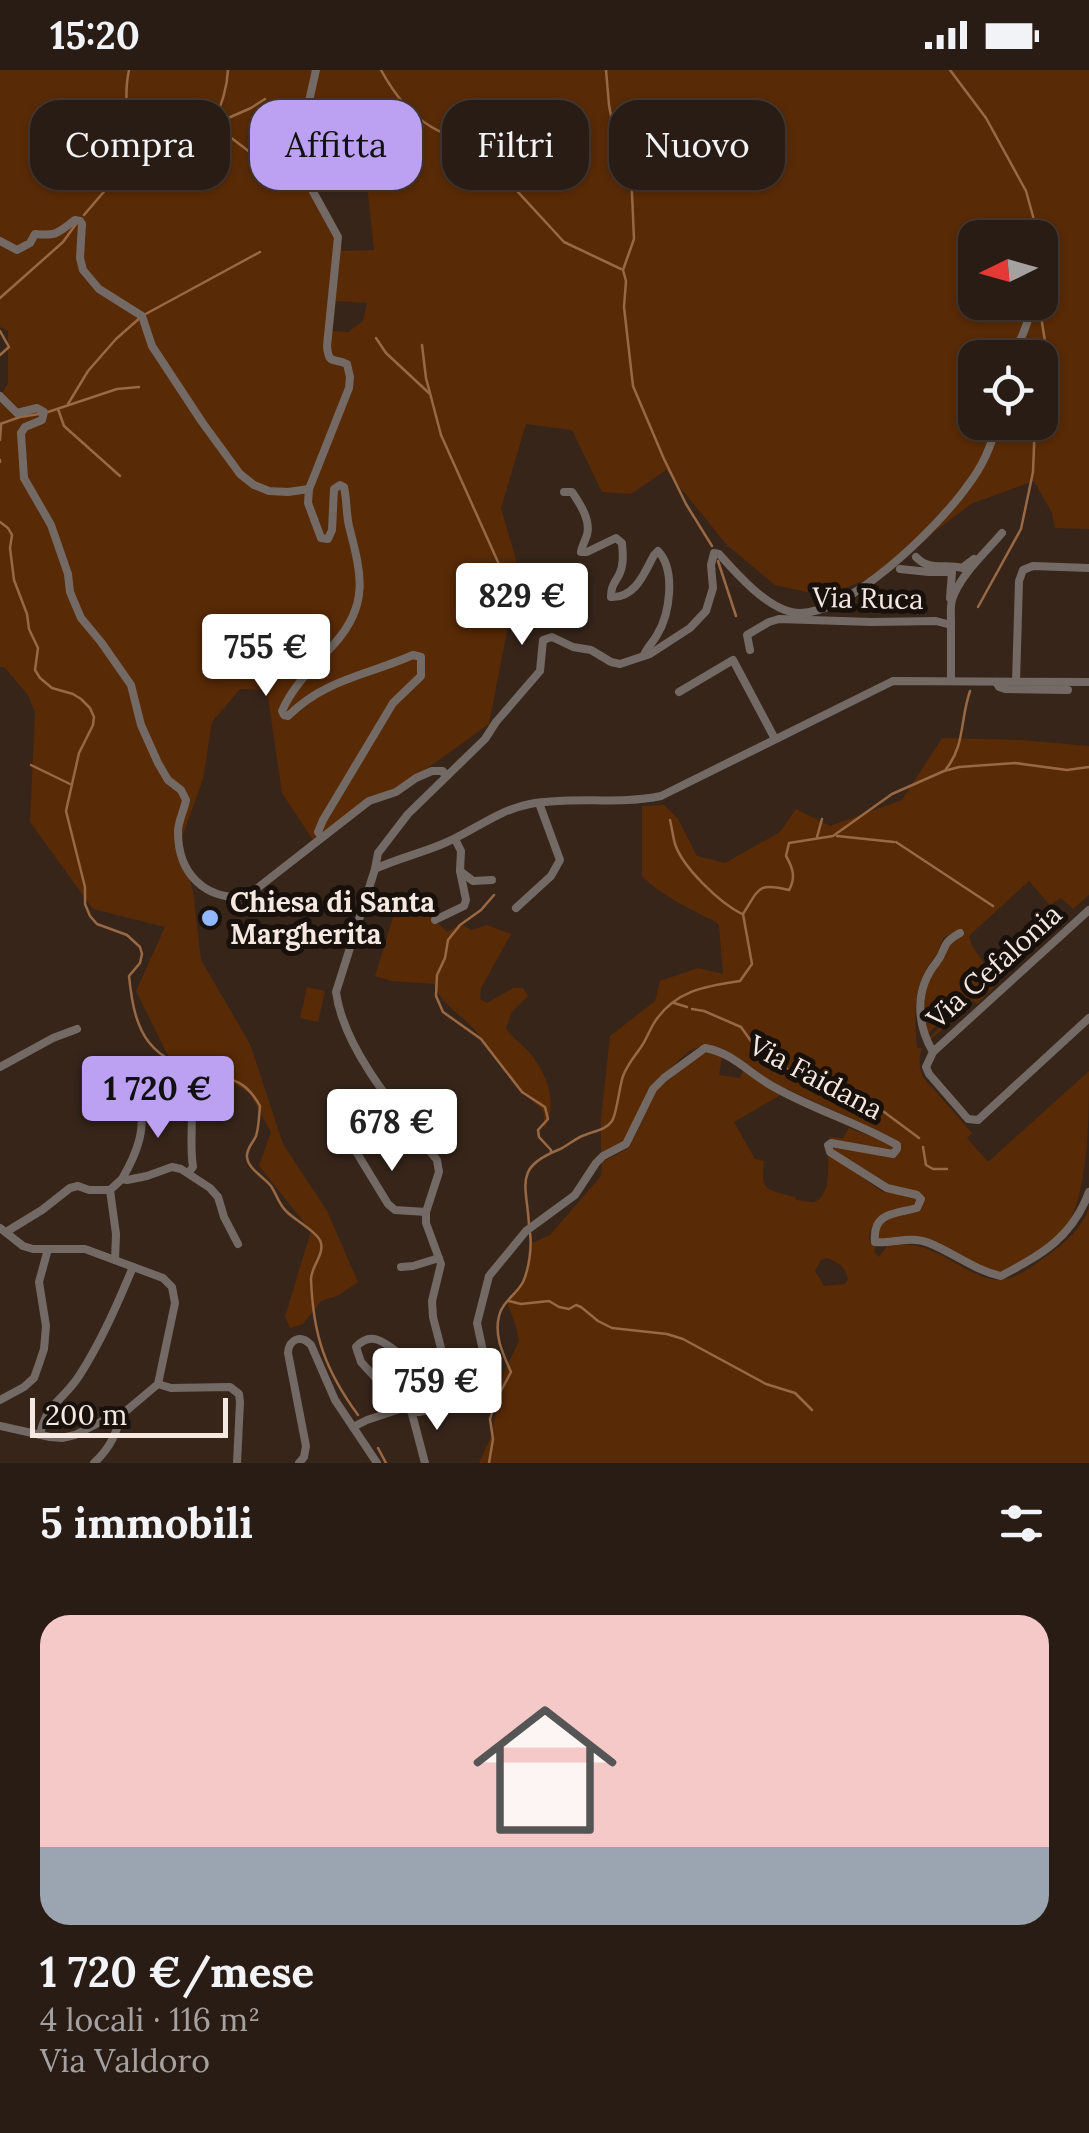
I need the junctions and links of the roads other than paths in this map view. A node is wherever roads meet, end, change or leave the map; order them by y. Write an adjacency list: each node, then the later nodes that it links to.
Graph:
1 (316, 70): 5 (street)
2 (0, 240): 5 (street)
3 (0, 396): 25 (street)
4 (993, 440): 15 (street)
5 (309, 489): 25 (street)
6 (564, 492): 15 (street)
7 (1002, 533): 8 (street)
8 (988, 549): 9 (street); 12 (street)
9 (916, 557)
10 (1089, 568): 18 (street)
11 (900, 569): 12 (street)
12 (951, 602): 13 (street)
13 (951, 624): 14 (street, Via Ruca); 16 (street, Via Ruca)
14 (750, 650)
15 (644, 655): 23 (street)
16 (951, 681): 17 (street); 22 (street)
17 (996, 682): 18 (street); 20 (street)
18 (1016, 682): 19 (street)
19 (1089, 682)
20 (1068, 690)
21 (678, 692): 22 (street)
22 (775, 738): 24 (street)
23 (445, 776): 25 (street); 27 (street)
24 (539, 803): 26 (street); 30 (street)
25 (322, 837)
26 (455, 838): 27 (street); 28 (street)
27 (375, 870): 45 (street)
28 (460, 871): 29 (street); 32 (street)
29 (492, 880)
30 (516, 908)
31 (1089, 910): 36 (street, Via Cefalonia)
32 (435, 920)
33 (960, 933): 36 (street)
34 (1089, 1018): 36 (street, Via Cefalonia)
35 (78, 1029): 37 (street)
36 (933, 1052)
37 (0, 1066)
38 (137, 1099): 42 (street)
39 (215, 1105): 41 (street)
40 (352, 1145): 45 (street)
41 (188, 1173): 42 (street); 47 (street)
42 (122, 1178): 43 (street)
43 (110, 1190): 46 (street); 50 (street)
44 (1089, 1192): 56 (street, Via Faidana)
45 (426, 1212): 49 (street)
46 (3, 1230): 48 (street)
47 (238, 1244)
48 (48, 1249): 50 (street); 55 (street)
49 (439, 1258): 51 (street); 53 (street)
50 (115, 1260): 52 (street)
51 (400, 1267)
52 (133, 1268): 54 (street); 60 (street)
53 (443, 1356): 56 (street); 56 (street)
54 (158, 1384): 57 (street); 62 (street)
55 (0, 1400)
56 (411, 1410): 59 (street, Via Faidana); 65 (street)
57 (120, 1416): 60 (street); 61 (street)
58 (0, 1426): 60 (street)
59 (353, 1427): 63 (street); 64 (street)
60 (40, 1436)
61 (94, 1463)
62 (237, 1463)
63 (299, 1463)
64 (377, 1463)
65 (425, 1463)

